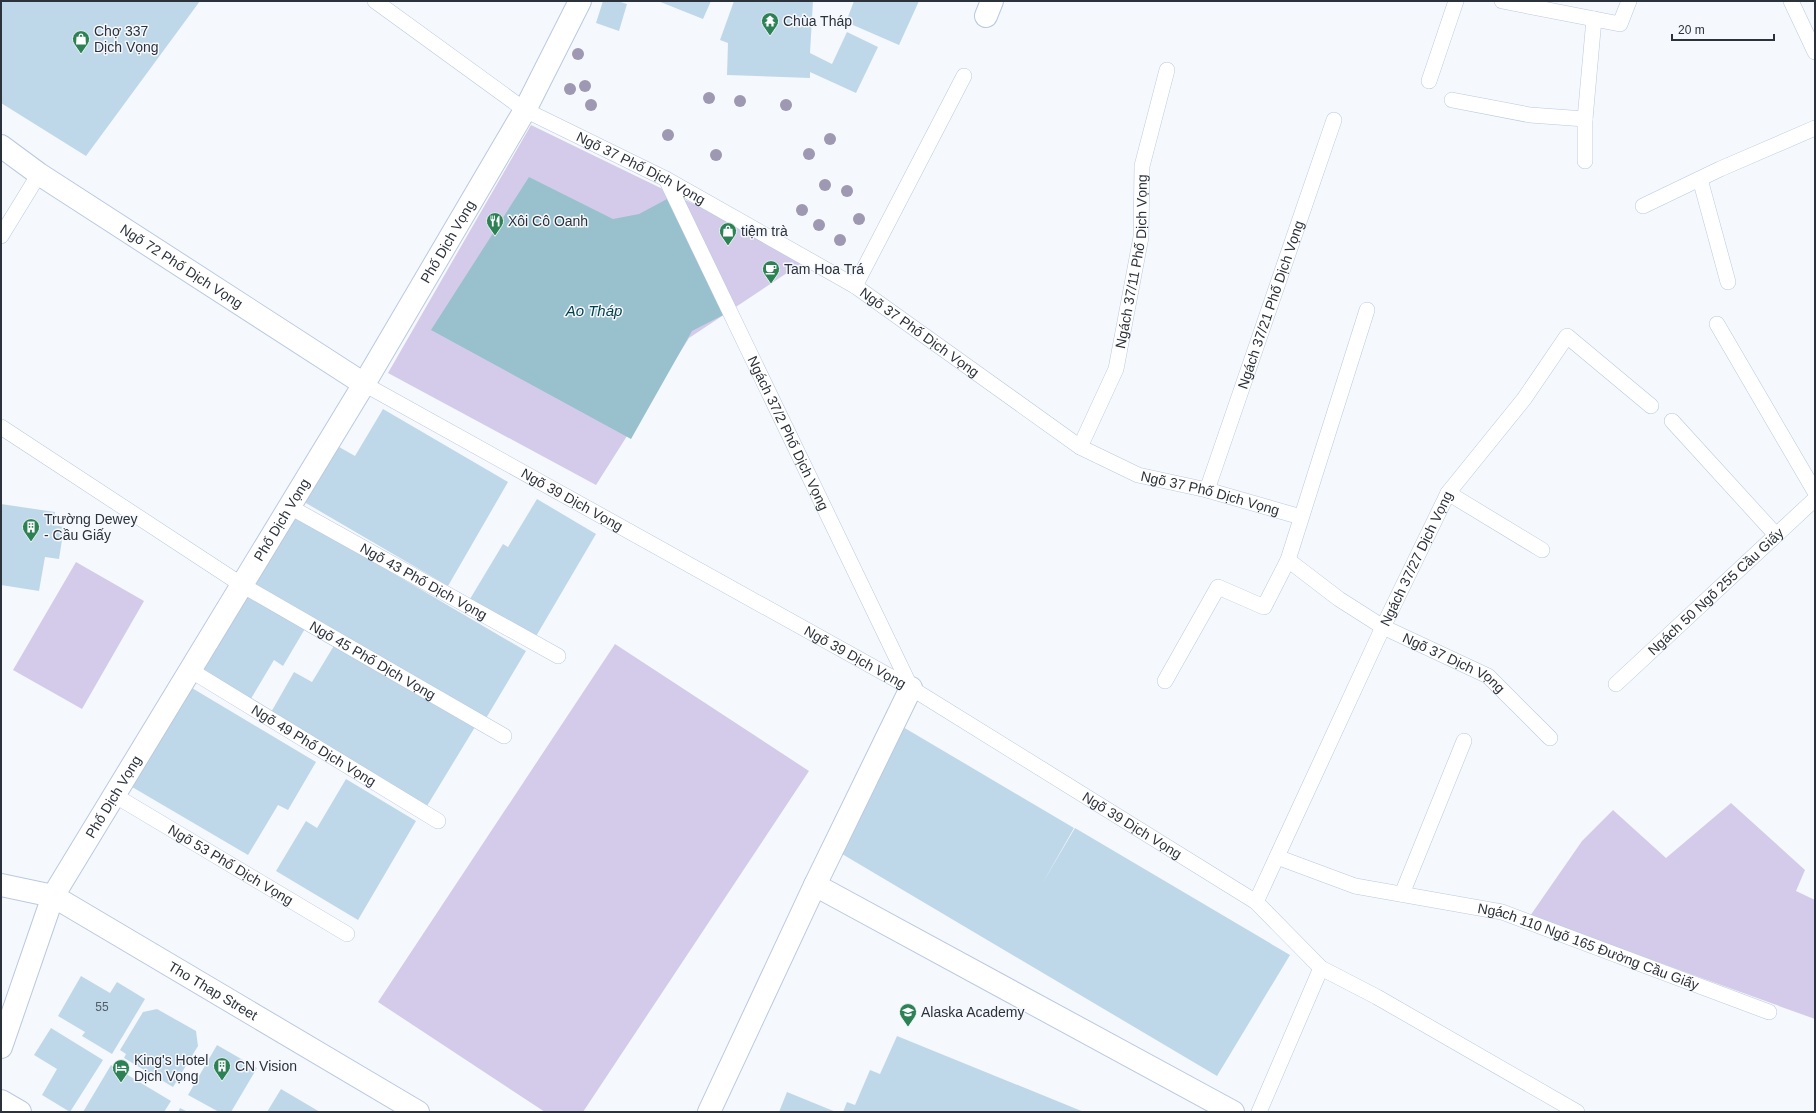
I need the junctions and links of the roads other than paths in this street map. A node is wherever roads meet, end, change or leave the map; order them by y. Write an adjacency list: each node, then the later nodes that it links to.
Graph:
1 (375, 1): 13 (lane, Ngõ 37 Phố Dịch Vọng)
2 (580, 1): 13 (street, Phố Dịch Vọng)
3 (1456, 1): 11 (lane)
4 (1502, 1): 7 (lane)
5 (1629, 1): 7 (lane)
6 (1791, 1): 8 (lane)
7 (1594, 19): 14 (lane)
8 (1815, 52)
9 (1167, 70): 32 (lane, Ngách 37/11 Phố Dịch Vọng)
10 (964, 76): 25 (lane)
11 (1429, 81)
12 (1452, 100): 14 (lane)
13 (525, 110): 20 (lane, Ngõ 37 Phố Dịch Vọng); 28 (street, Phố Dịch Vọng)
14 (1585, 119): 18 (lane)
15 (1334, 120): 33 (lane, Ngách 37/21 Phố Dịch Vọng)
16 (1815, 128): 21 (lane)
17 (1, 146): 19 (street, Ngõ 72 Phố Dịch Vọng)
18 (1585, 161)
19 (39, 174): 23 (lane); 28 (street, Ngõ 72 Phố Dịch Vọng)
20 (666, 179): 25 (lane, Ngõ 37 Phố Dịch Vọng); 48 (lane, Ngách 37/2 Phố Dịch Vọng)
21 (1700, 179): 22 (lane); 24 (lane)
22 (1643, 206)
23 (1, 236)
24 (1728, 282)
25 (855, 286): 32 (lane, Ngõ 37 Phố Dịch Vọng)
26 (1367, 310): 38 (lane)
27 (1717, 324): 34 (lane)
28 (364, 384): 37 (street, Phố Dịch Vọng); 48 (lane, Ngõ 39 Dịch Vọng)
29 (1651, 406): 35 (lane, Ngách 37/27 Dịch Vọng)
30 (1672, 421): 39 (lane)
31 (1, 427): 42 (lane, Ngõ 45 Phố Dịch Vọng)
32 (1080, 447): 33 (lane, Ngõ 37 Phố Dịch Vọng)
33 (1206, 490): 38 (lane, Ngõ 37 Phố Dịch Vọng)
34 (1815, 492)
35 (1448, 493): 40 (lane); 43 (lane, Ngách 37/27 Dịch Vọng)
36 (1815, 499): 39 (lane, Ngách 50 Ngõ 255 Cầu Giấy)
37 (290, 507): 42 (street, Phố Dịch Vọng); 44 (lane, Ngõ 43 Phố Dịch Vọng)
38 (1301, 517): 41 (lane)
39 (1776, 535): 47 (lane, Ngách 50 Ngõ 255 Cầu Giấy)
40 (1542, 550)
41 (1288, 560): 43 (lane, Ngõ 37 Dịch Vọng); 46 (lane)
42 (242, 585): 45 (street, Phố Dịch Vọng); 49 (lane, Ngõ 45 Phố Dịch Vọng)
43 (1382, 627): 50 (lane, Ngõ 37 Dịch Vọng); 54 (lane, Ngách 37/27 Dịch Vọng)
44 (558, 656)
45 (190, 670): 52 (street, Phố Dịch Vọng); 53 (lane, Ngõ 49 Phố Dịch Vọng)
46 (1165, 682)
47 (1616, 684)
48 (911, 688): 56 (street); 59 (lane, Ngõ 39 Dịch Vọng)
49 (504, 736)
50 (1550, 738)
51 (1464, 741): 57 (lane)
52 (114, 795): 58 (street, Phố Dịch Vọng); 60 (lane, Ngõ 53 Phố Dịch Vọng)
53 (438, 820)
54 (1277, 857): 57 (lane, Ngách 110 Ngõ 165 Đường Cầu Giấy); 59 (lane, Ngách 37/27 Dịch Vọng)
55 (1, 885): 58 (street, Tho Thap Street)
56 (816, 885): 67 (street); 68 (street)
57 (1402, 894): 62 (lane, Ngách 110 Ngõ 165 Đường Cầu Giấy)
58 (53, 896): 63 (street, Phố Dịch Vọng); 66 (street, Tho Thap Street)
59 (1256, 902): 61 (lane, Ngõ 39 Dịch Vọng)
60 (347, 934)
61 (1321, 968): 69 (lane); 70 (lane, Ngõ 39 Dịch Vọng)
62 (1769, 1012)
63 (1, 1047)
64 (1, 1101): 65 (street)
65 (20, 1112)
66 (418, 1112)
67 (709, 1112)
68 (1233, 1112)
69 (1258, 1112)
70 (1577, 1112)

